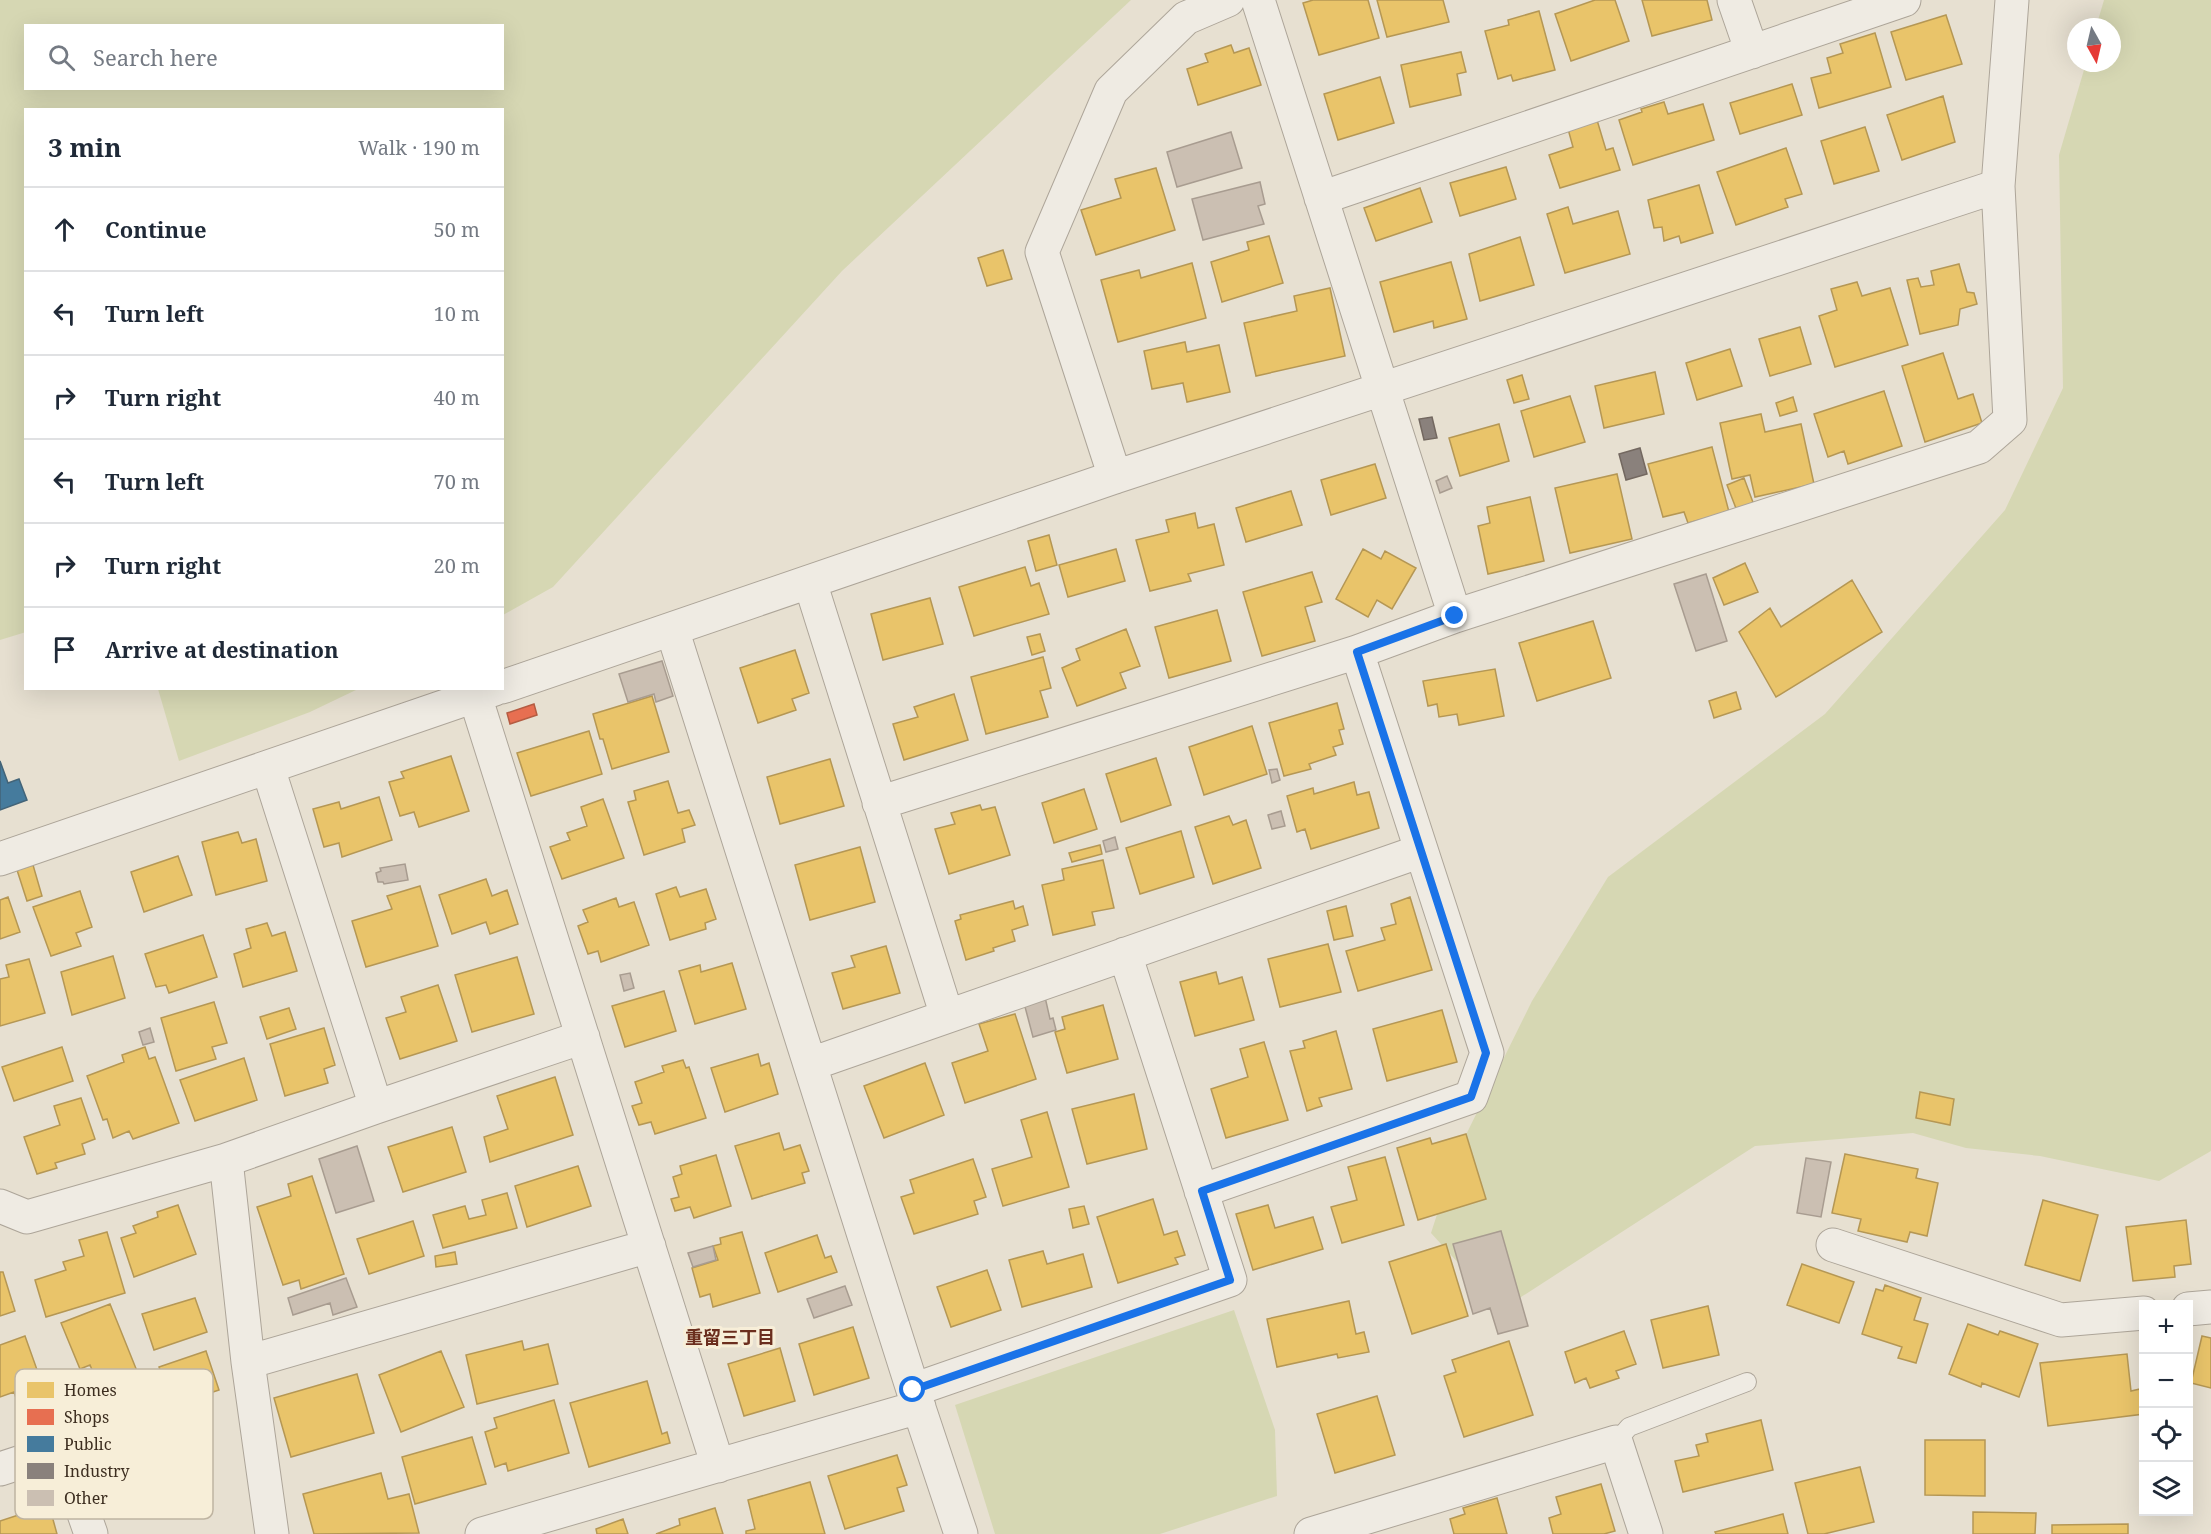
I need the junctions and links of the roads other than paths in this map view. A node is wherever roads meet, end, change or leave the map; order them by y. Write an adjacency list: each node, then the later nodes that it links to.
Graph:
1 (1228, 0): 10 (street)
2 (1258, 0): 8 (street)
3 (1734, 0): 6 (street)
4 (2012, 0): 7 (street)
5 (1896, 1): 6 (street)
6 (1752, 52): 8 (street)
7 (1998, 186): 9 (street); 12 (street)
8 (1321, 198): 9 (street)
9 (1382, 389): 10 (street); 12 (street)
10 (1115, 477): 11 (street)
11 (810, 582): 13 (street); 18 (street)
12 (1455, 616): 14 (street)
13 (672, 629): 15 (street); 24 (street)
14 (1357, 652): 18 (street); 19 (street)
15 (504, 686)
16 (492, 690): 17 (street); 23 (street)
17 (268, 768): 20 (street); 25 (street)
18 (879, 803): 22 (street)
19 (1421, 851): 21 (street); 27 (street)
20 (0, 860)
21 (1125, 954): 22 (street); 27 (street)
22 (947, 1017): 24 (street)
23 (583, 1037): 25 (street); 30 (street)
24 (811, 1064): 36 (street)
25 (376, 1107): 26 (street)
26 (226, 1160): 28 (street); 34 (street)
27 (1202, 1191): 36 (street)
28 (0, 1206)
29 (1833, 1245): 33 (street)
30 (649, 1246): 34 (street); 39 (street)
31 (2211, 1307): 32 (street)
32 (2193, 1309)
33 (2139, 1313)
34 (248, 1362): 43 (street)
35 (1747, 1382): 37 (lane)
36 (916, 1399): 39 (street); 45 (street)
37 (1616, 1442): 46 (street); 47 (street)
38 (15, 1463): 40 (street)
39 (718, 1466): 44 (street)
40 (0, 1468)
41 (86, 1519): 42 (street)
42 (91, 1534)
43 (272, 1534)
44 (482, 1534)
45 (961, 1534)
46 (1311, 1534)
47 (1646, 1534)

